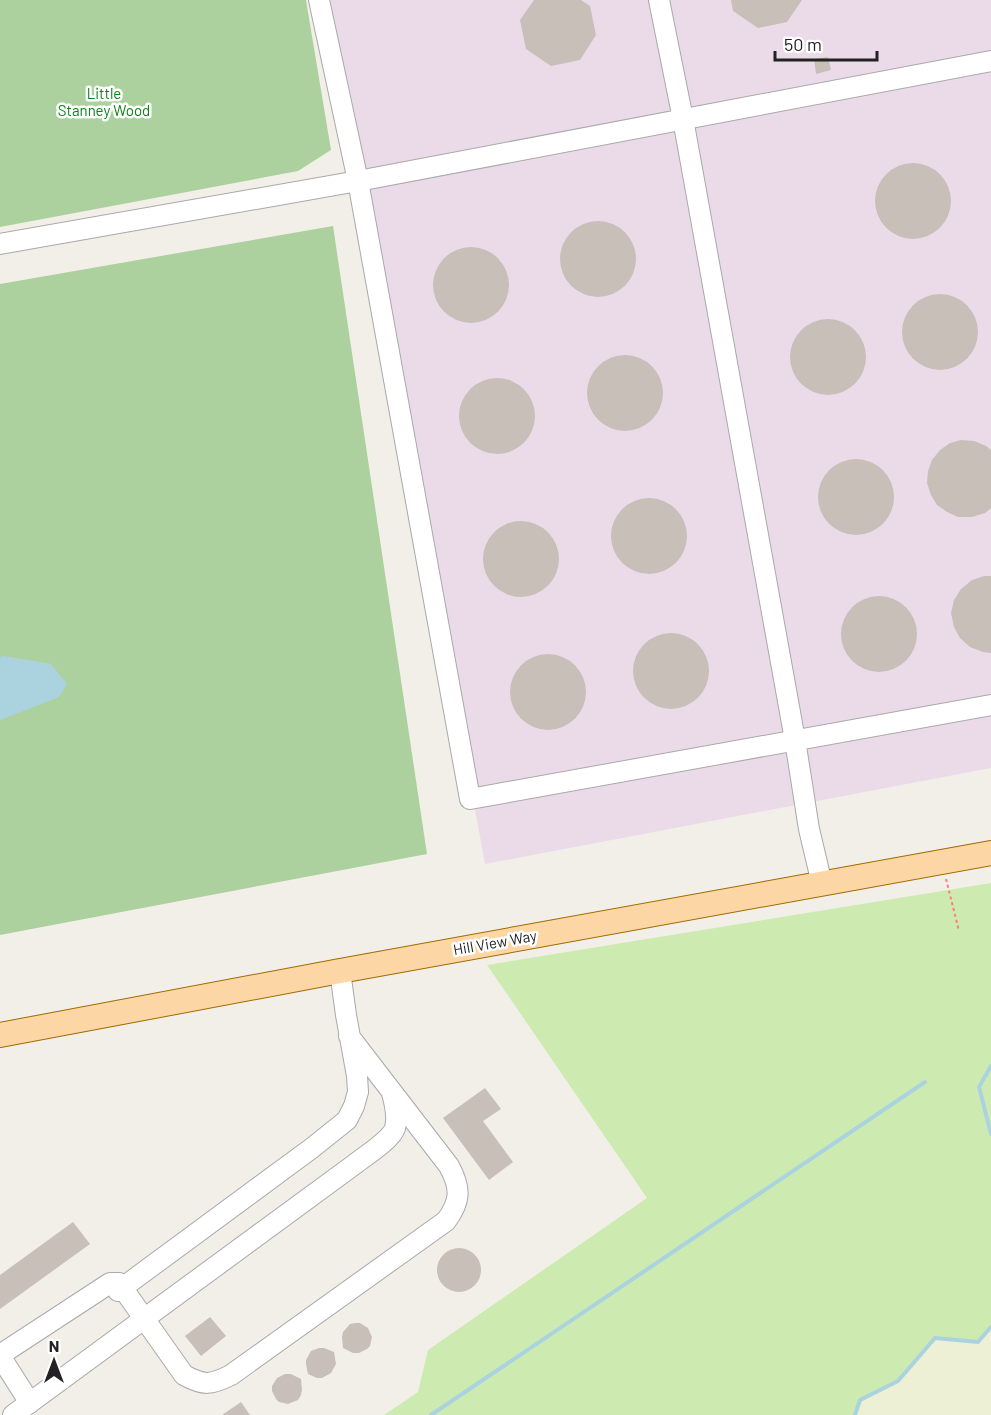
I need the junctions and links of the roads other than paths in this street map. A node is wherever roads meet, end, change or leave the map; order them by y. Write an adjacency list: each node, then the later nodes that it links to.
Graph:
1 (320, 0): 5 (lane)
2 (659, 0): 4 (lane)
3 (991, 61): 4 (lane)
4 (683, 119): 5 (lane); 8 (lane)
5 (358, 181): 6 (lane); 8 (lane)
6 (0, 243)
7 (991, 705): 8 (lane)
8 (795, 740): 10 (lane)
9 (991, 853): 10 (main road, Hill View Way)
10 (822, 884): 11 (main road, Hill View Way)
11 (340, 971): 12 (main road, Hill View Way); 13 (lane)
12 (0, 1035)
13 (349, 1036): 14 (lane); 15 (lane)
14 (391, 1091): 16 (lane); 16 (lane)
15 (120, 1290): 16 (lane); 17 (lane)
16 (144, 1319): 18 (lane)
17 (0, 1356): 18 (lane)
18 (30, 1402): 19 (lane)
19 (14, 1415)

